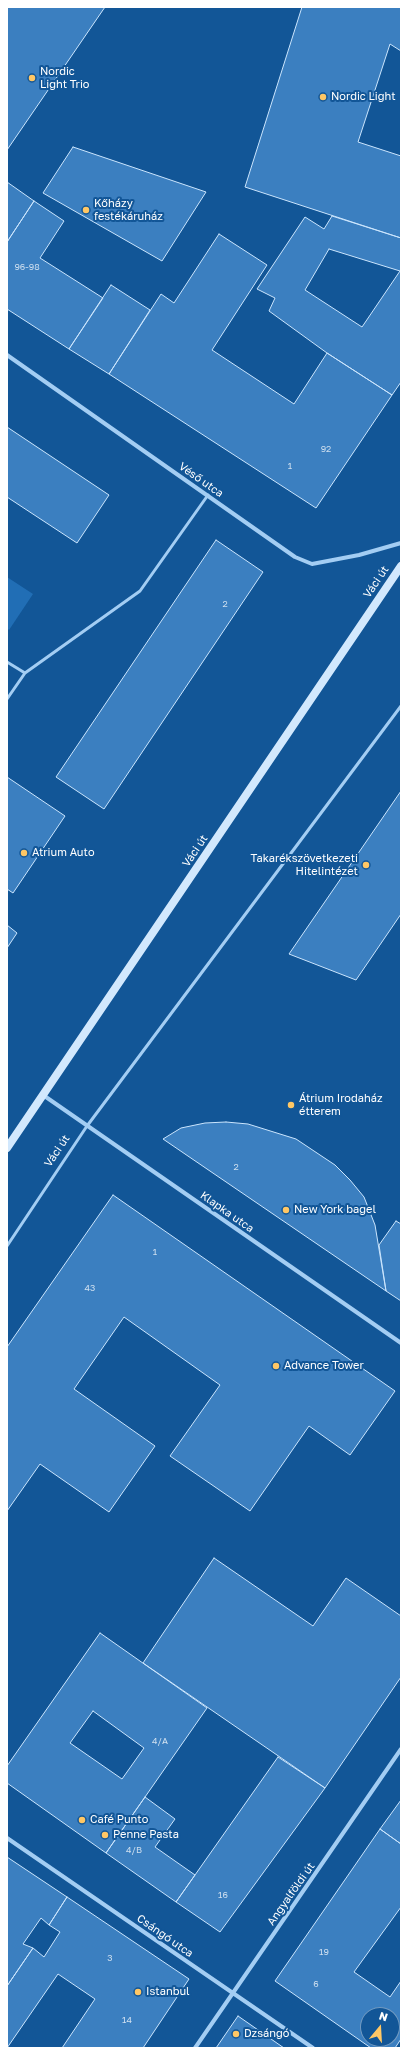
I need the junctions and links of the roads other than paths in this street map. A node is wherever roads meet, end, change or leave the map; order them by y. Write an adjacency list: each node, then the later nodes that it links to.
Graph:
1 (7, 355): 2 (street, Véső utca)
2 (208, 495): 3 (street, Véső utca); 6 (lane)
3 (401, 543)
4 (401, 566): 9 (main road, Váci út)
5 (7, 662): 6 (lane)
6 (24, 673): 7 (lane)
7 (7, 700)
8 (401, 706): 10 (lane, Váci út)
9 (42, 1096): 10 (street, Klapka utca); 11 (main road, Váci út)
10 (87, 1126): 12 (lane, Váci út); 13 (street, Klapka utca)
11 (7, 1148)
12 (7, 1246)
13 (401, 1343)
14 (401, 1749): 16 (street, Angyalföldi út)
15 (7, 1838): 16 (street, Csángó utca)
16 (233, 1993): 17 (street, Angyalföldi út); 18 (street, Csángó utca)
17 (195, 2048)
18 (313, 2048)

